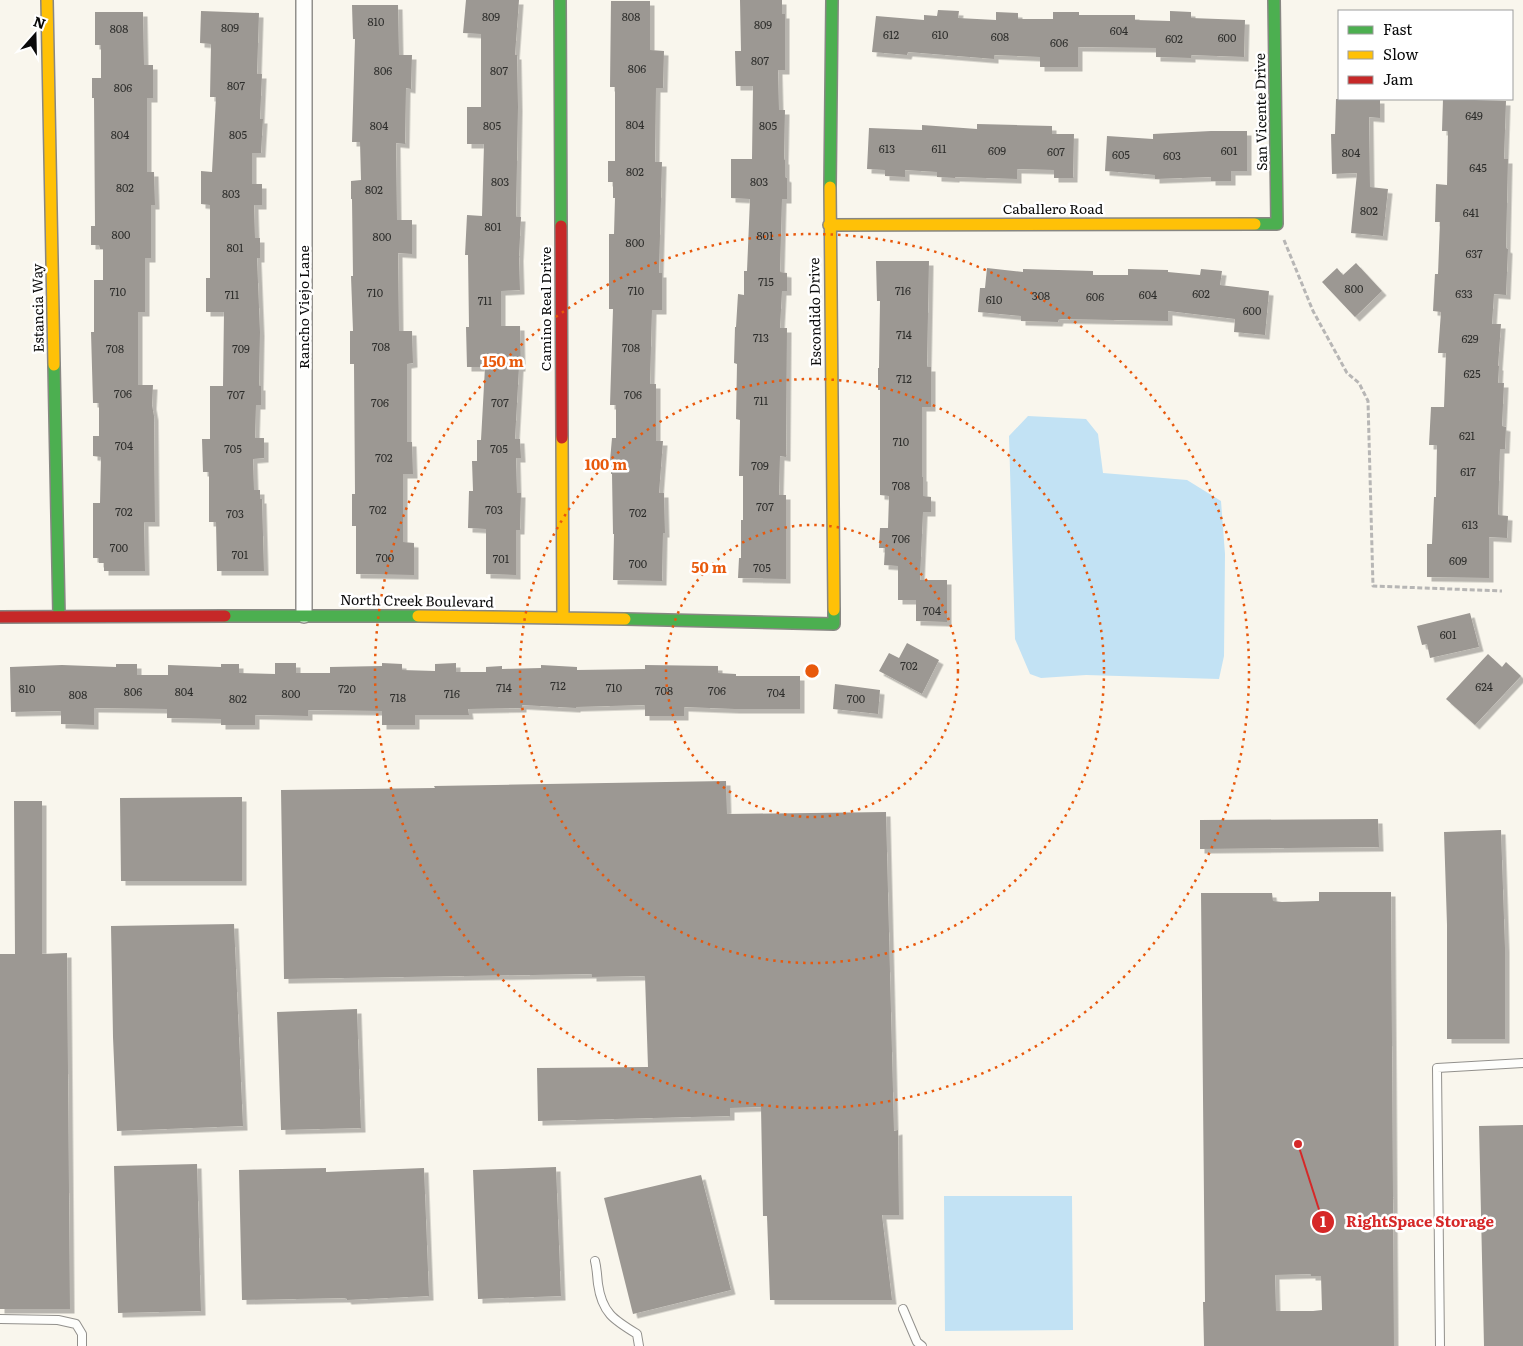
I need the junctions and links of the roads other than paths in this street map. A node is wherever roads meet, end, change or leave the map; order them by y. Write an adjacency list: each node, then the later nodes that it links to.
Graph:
1 (47, 0): 9 (street, Estancia Way)
2 (304, 0): 8 (street, Rancho Viejo Lane)
3 (560, 0): 11 (street, Camino Real Drive)
4 (832, 0): 7 (street, Escondido Drive)
5 (1274, 0): 6 (street, San Vicente Drive)
6 (1277, 224): 7 (street, Caballero Road)
7 (829, 225): 12 (street, Escondido Drive)
8 (304, 614): 9 (street, North Creek Boulevard); 11 (street, North Creek Boulevard)
9 (59, 616): 10 (street, North Creek Boulevard)
10 (0, 617)
11 (563, 618): 12 (street, North Creek Boulevard)
12 (834, 624)
13 (1523, 1063): 20 (lane)
14 (595, 1261): 18 (lane)
15 (903, 1309): 19 (lane)
16 (0, 1320): 17 (lane)
17 (82, 1346)
18 (640, 1346)
19 (922, 1346)
20 (1440, 1346)

